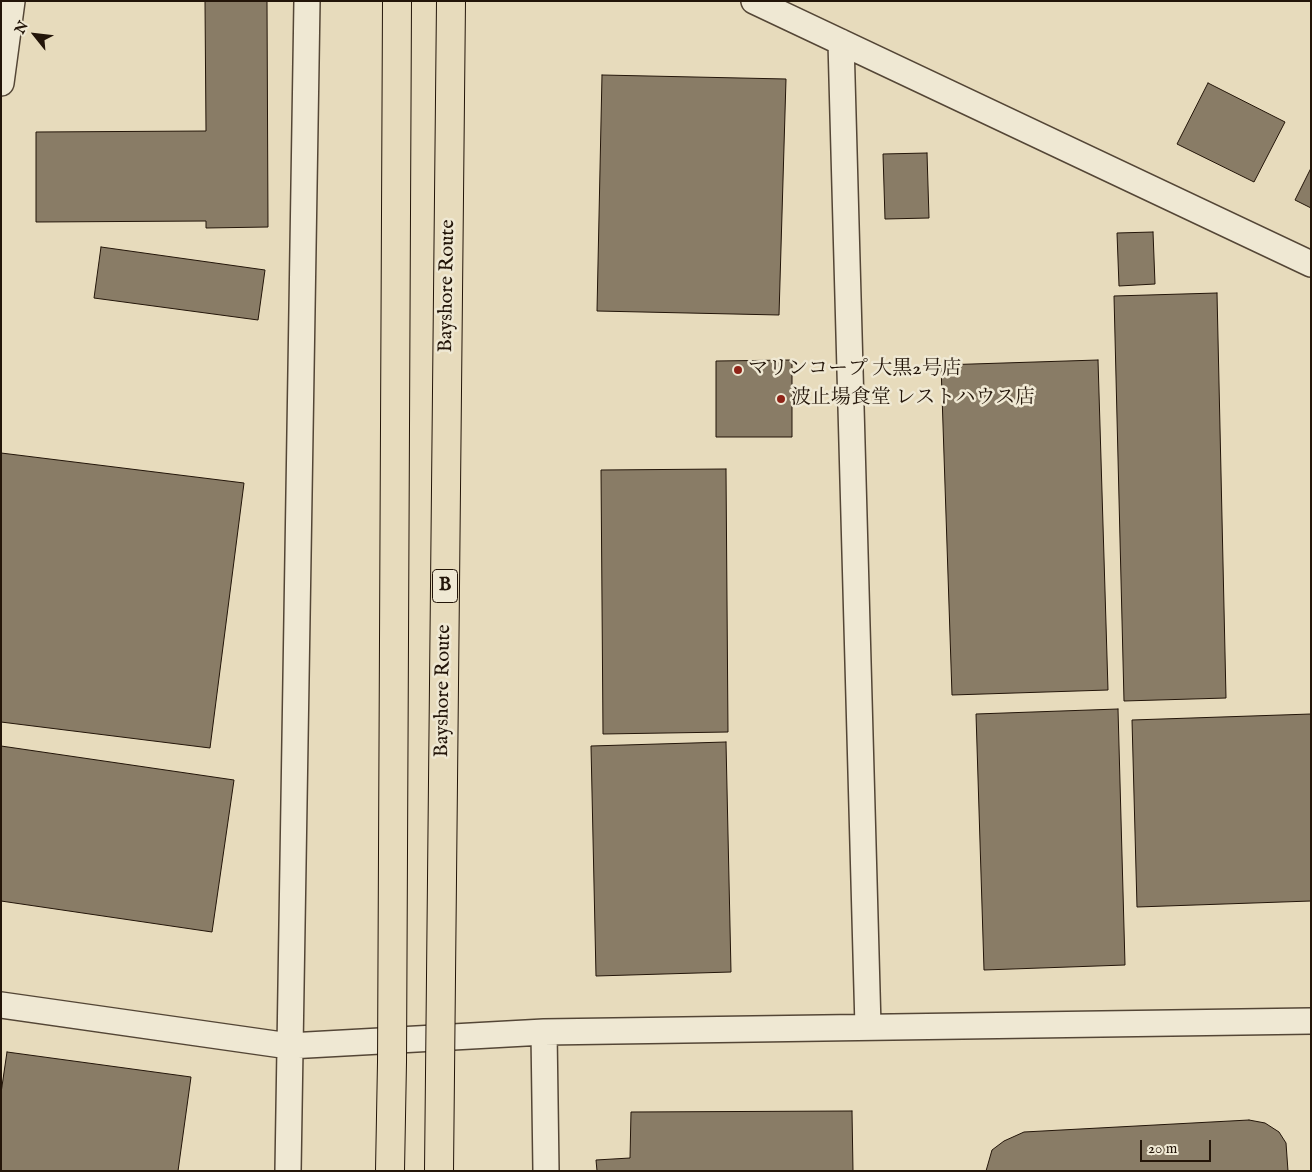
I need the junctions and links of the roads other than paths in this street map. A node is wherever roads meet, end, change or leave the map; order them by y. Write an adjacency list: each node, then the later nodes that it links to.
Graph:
1 (12, 1): 7 (street)
2 (307, 1): 13 (street)
3 (397, 1): 15 (highway, bridge)
4 (451, 1): 16 (highway, Bayshore Route / B, bridge)
5 (754, 1): 6 (street)
6 (841, 42): 8 (street); 11 (street)
7 (1, 83)
8 (1311, 264)
9 (1, 1006): 13 (street)
10 (1311, 1021): 11 (street)
11 (868, 1027): 12 (street)
12 (544, 1032): 13 (street); 17 (street)
13 (289, 1046): 14 (street)
14 (288, 1171)
15 (390, 1171)
16 (439, 1171)
17 (546, 1171)

